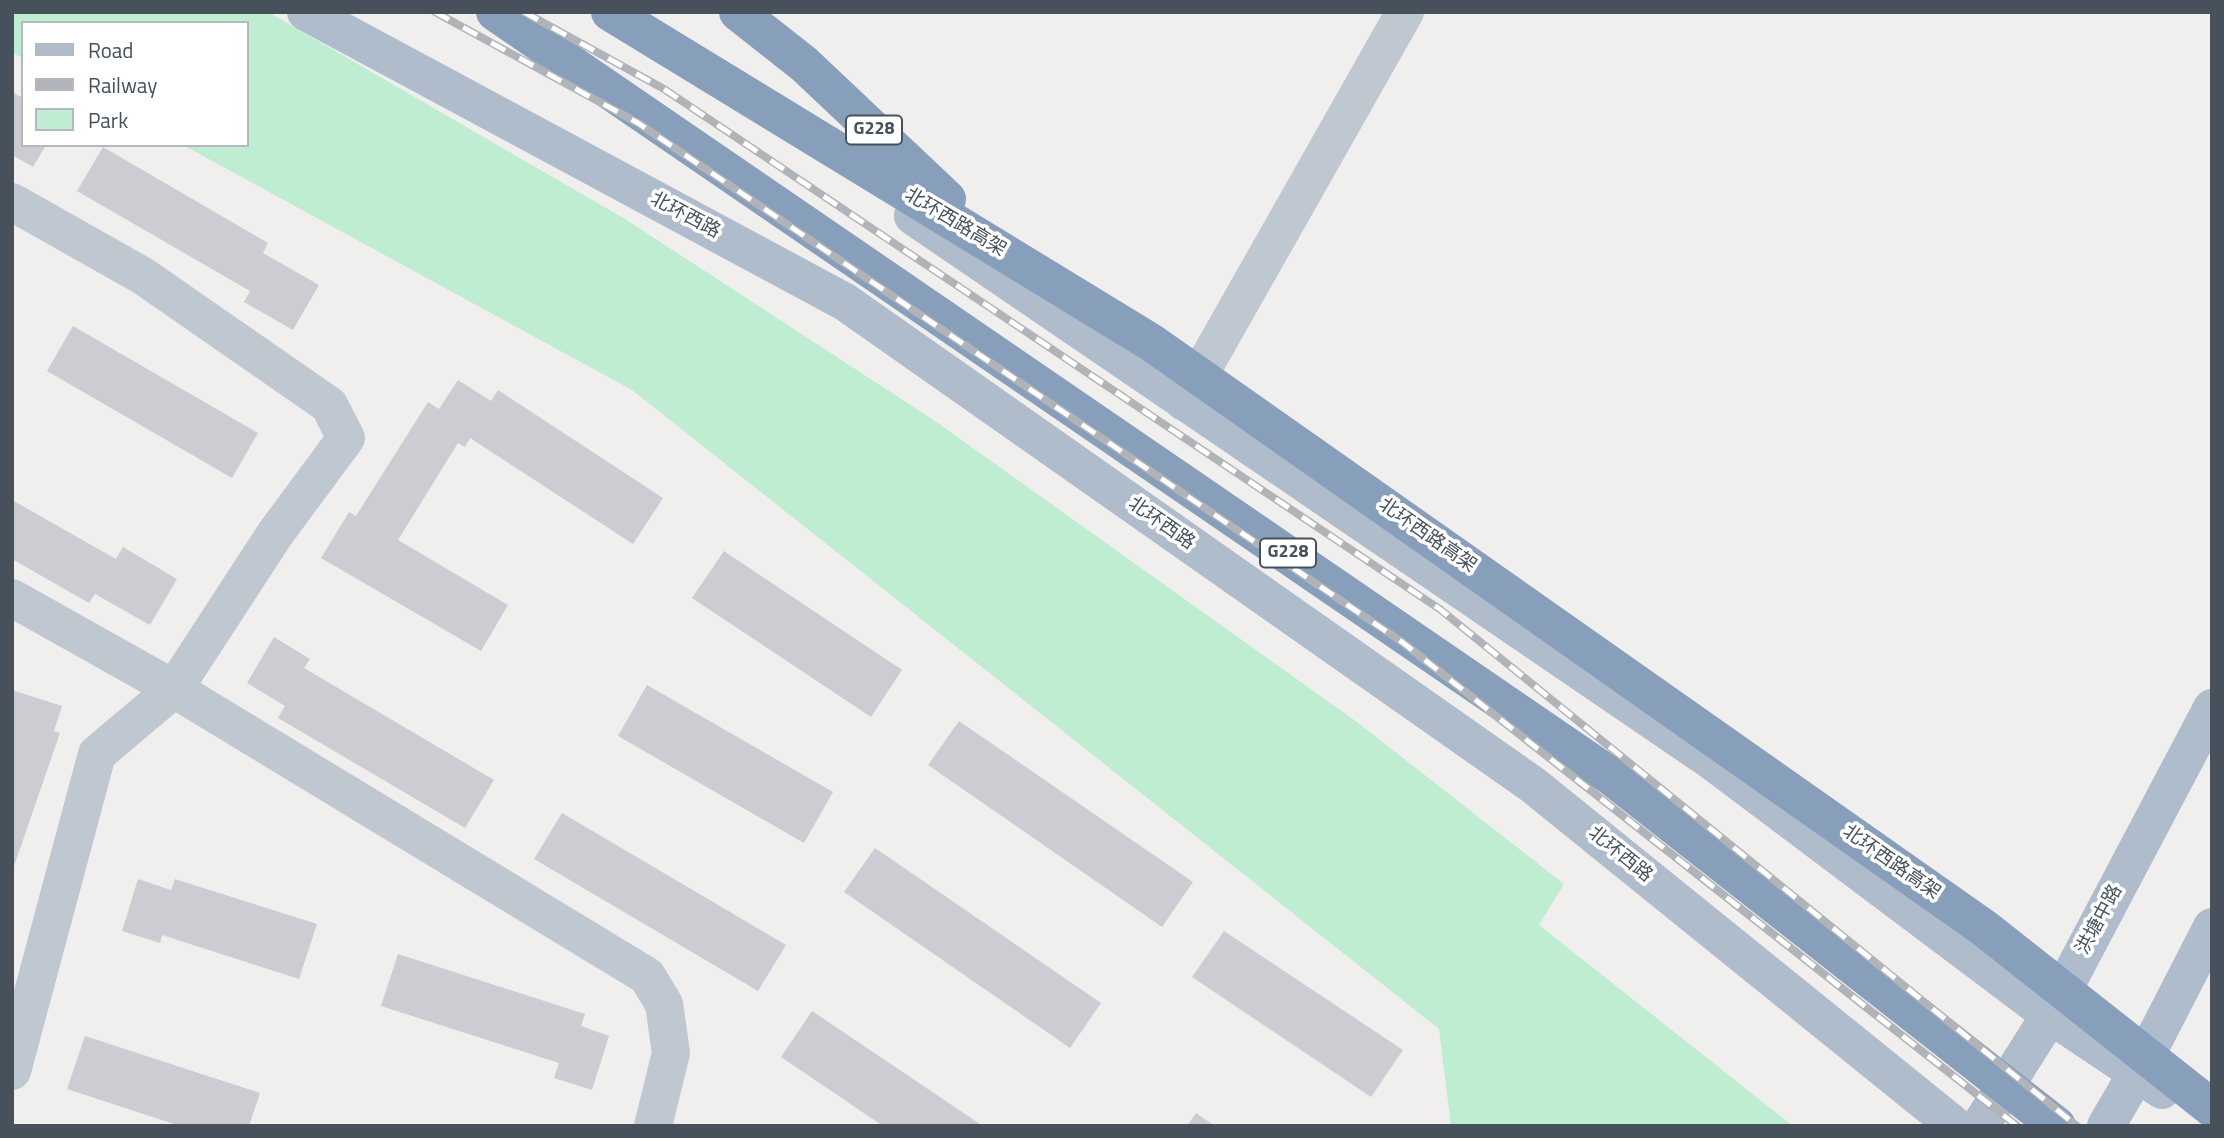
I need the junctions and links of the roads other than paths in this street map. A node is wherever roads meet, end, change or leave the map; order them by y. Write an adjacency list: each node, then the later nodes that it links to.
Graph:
1 (306, 12): 18 (main road, 北环西路)
2 (495, 12): 20 (highway, G228)
3 (612, 12): 7 (highway, 北环西路高架); 8 (main road)
4 (738, 12): 7 (highway, G228)
5 (1405, 12): 8 (street)
6 (12, 202): 10 (street)
7 (1004, 253): 16 (highway, 北环西路高架 / G228)
8 (1184, 402): 13 (main road)
9 (12, 598): 10 (street)
10 (174, 689): 14 (street); 17 (street)
11 (2212, 708): 13 (main road, 洪塘中路)
12 (2212, 927): 15 (main road)
13 (2050, 1015): 15 (main road); 19 (main road, 洪塘中路)
14 (12, 1071)
15 (2138, 1071): 21 (main road); 22 (main road)
16 (2212, 1108)
17 (653, 1126)
18 (1955, 1126)
19 (1980, 1126)
20 (2057, 1126)
21 (2106, 1126)
22 (2208, 1126)

